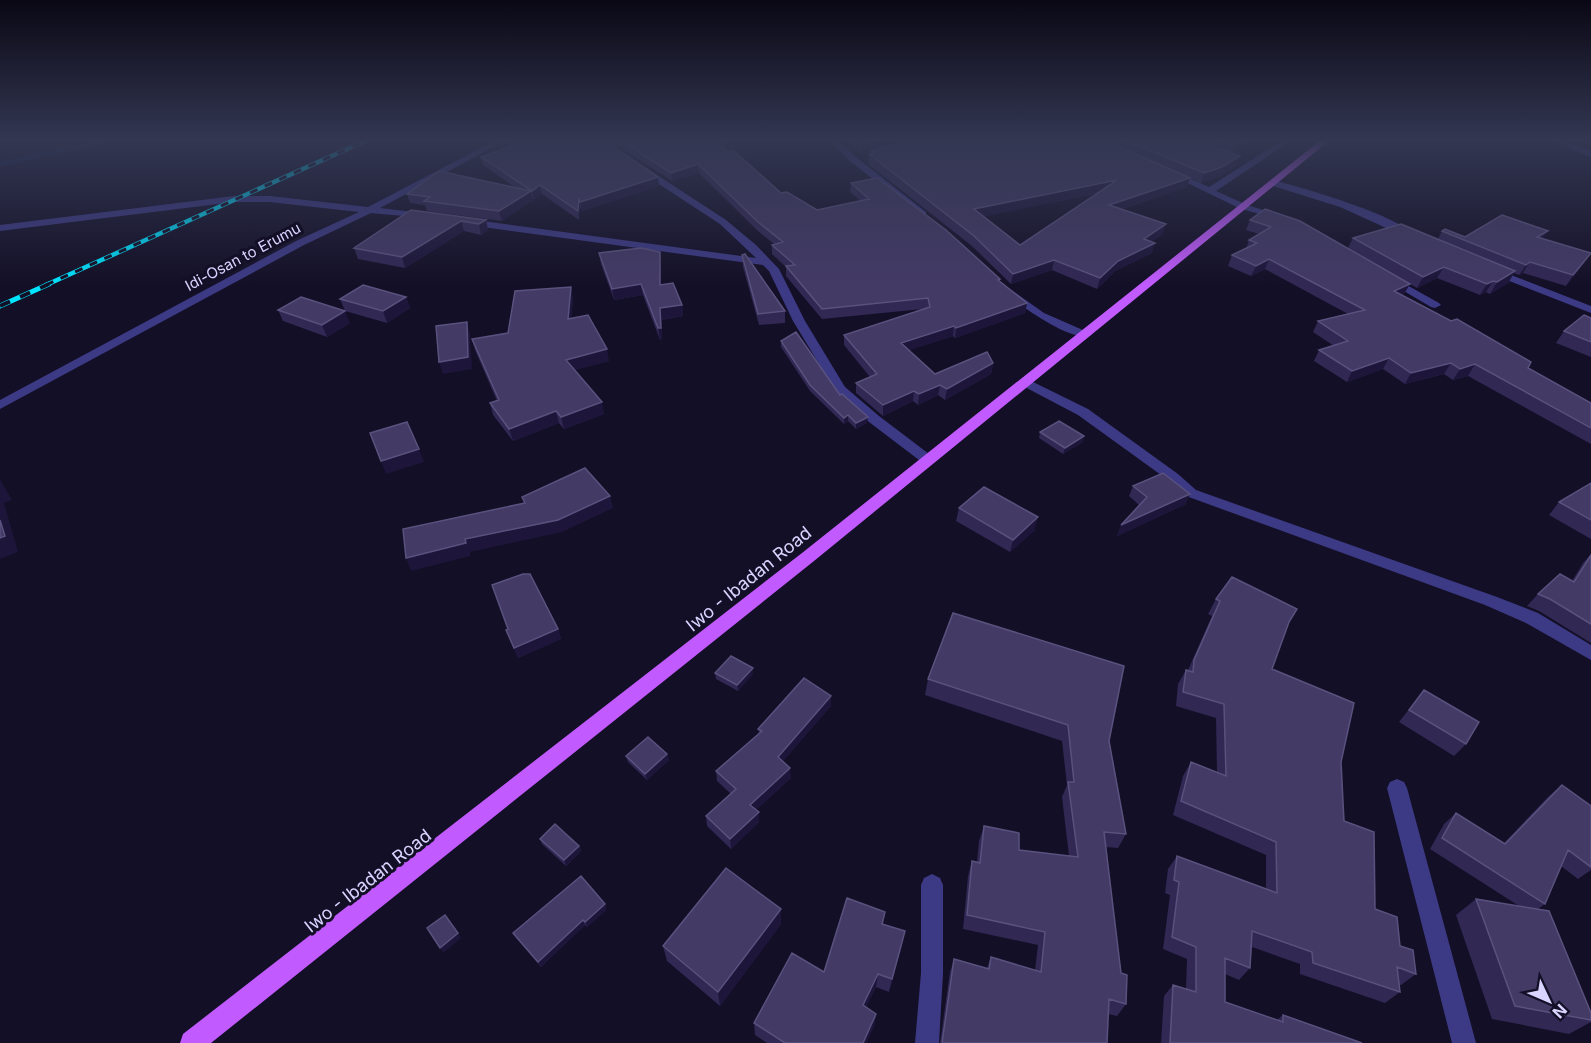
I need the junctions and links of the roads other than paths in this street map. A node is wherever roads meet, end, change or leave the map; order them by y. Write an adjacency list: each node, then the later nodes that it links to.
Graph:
1 (410, 189): 9 (street, Idi-Osan to Erumu)
2 (671, 189): 16 (street)
3 (894, 189): 13 (street)
4 (1208, 189): 7 (street)
5 (1266, 189): 8 (main road, Iwo - Ibadan Road)
6 (1293, 189): 15 (street)
7 (1211, 190): 8 (street)
8 (1244, 207): 12 (street); 22 (main road, Iwo - Ibadan Road)
9 (372, 209): 10 (street); 14 (street); 24 (street, Idi-Osan to Erumu)
10 (430, 217)
11 (453, 220): 16 (street)
12 (1290, 222)
13 (935, 224)
14 (0, 228)
15 (1416, 238)
16 (766, 262): 25 (street)
17 (1485, 268): 21 (street)
18 (1375, 270): 20 (street)
19 (1005, 287): 22 (street)
20 (1435, 305)
21 (1591, 310)
22 (1086, 334): 23 (main road, Iwo - Ibadan Road)
23 (1025, 382): 25 (main road, Iwo - Ibadan Road); 26 (street)
24 (0, 405)
25 (928, 460): 29 (main road, Iwo - Ibadan Road)
26 (1591, 653)
27 (1397, 788): 31 (street)
28 (932, 885): 30 (street)
29 (192, 1043)
30 (927, 1043)
31 (1464, 1043)

